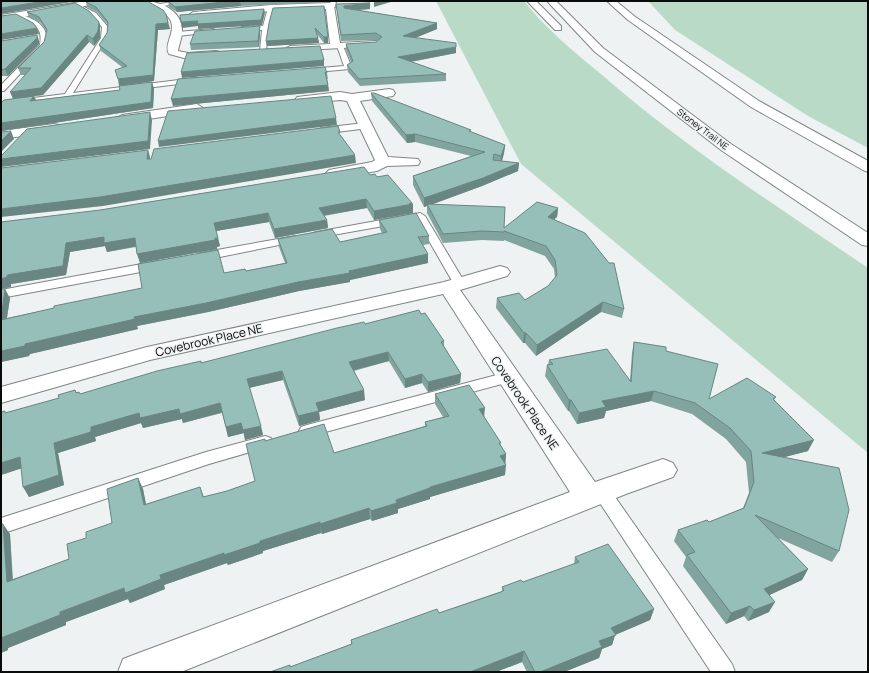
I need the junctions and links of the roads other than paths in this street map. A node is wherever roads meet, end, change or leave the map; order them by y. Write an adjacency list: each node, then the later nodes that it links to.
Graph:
1 (101, 1): 7 (main road)
2 (147, 1): 8 (main road)
3 (192, 1): 8 (lane)
4 (531, 1): 25 (main road)
5 (551, 1): 25 (main road, Stoney Trail NE)
6 (611, 1): 47 (main road)
7 (74, 3): 12 (main road); 32 (lane)
8 (157, 5): 14 (main road)
9 (334, 5): 10 (main road); 24 (main road)
10 (271, 8): 14 (main road); 17 (lane)
11 (1, 9): 12 (main road)
12 (14, 14): 13 (main road); 15 (main road); 21 (lane)
13 (1, 15)
14 (174, 17): 20 (main road)
15 (1, 18)
16 (654, 20): 44 (main road)
17 (265, 28): 18 (lane); 26 (lane)
18 (236, 30)
19 (221, 31): 20 (lane)
20 (177, 34): 27 (main road)
21 (45, 36): 22 (lane); 30 (lane)
22 (38, 37)
23 (376, 44): 24 (main road)
24 (338, 46): 26 (main road); 28 (lane)
25 (599, 50): 49 (main road, Stoney Trail NE)
26 (266, 51)
27 (224, 54)
28 (296, 71)
29 (203, 79): 32 (lane)
30 (3, 86)
31 (389, 93): 33 (main road)
32 (67, 96): 35 (lane)
33 (352, 98): 34 (main road); 39 (main road)
34 (287, 101)
35 (1, 104)
36 (212, 107): 37 (main road)
37 (112, 120)
38 (65, 126): 40 (main road)
39 (364, 126): 41 (lane); 45 (main road)
40 (27, 132): 42 (main road); 43 (lane)
41 (309, 133)
42 (1, 135)
43 (16, 143)
44 (868, 159)
45 (383, 161): 46 (main road); 48 (main road)
46 (413, 162)
47 (868, 167)
48 (322, 175)
49 (868, 241)
50 (186, 260): 53 (lane)
51 (171, 263): 54 (lane)
52 (500, 272): 53 (main road)
53 (454, 285): 55 (main road, Covebrook Place NE); 56 (main road, Covebrook Place NE)
54 (1, 294)
55 (508, 377): 58 (main road, Covebrook Place NE); 59 (lane)
56 (1, 395)
57 (663, 470): 58 (main road)
58 (596, 494): 60 (main road); 61 (lane)
59 (1, 526)
60 (136, 672)
61 (724, 672)

